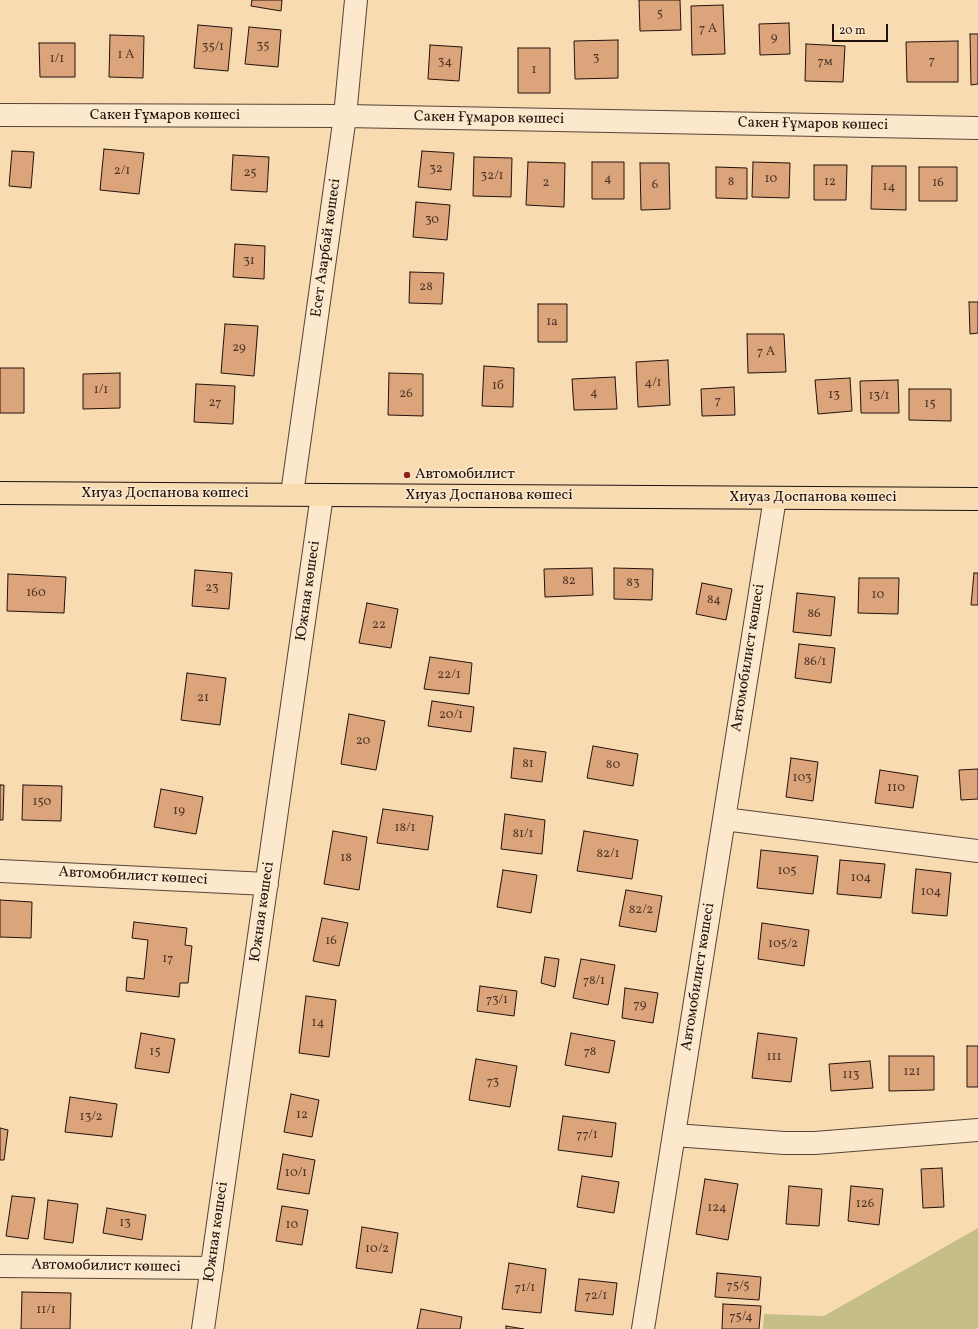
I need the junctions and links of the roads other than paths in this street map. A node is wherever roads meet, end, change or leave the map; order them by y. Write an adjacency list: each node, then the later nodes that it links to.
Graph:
1 (356, 0): 3 (street, Есет Азарбай көшесі)
2 (0, 115): 3 (street, Сакен Ғұмаров көшесі)
3 (345, 116): 4 (street, Сакен Ғұмаров көшесі); 6 (street, Есет Азарбай көшесі)
4 (978, 128)
5 (0, 493): 6 (main road, Хиуаз Доспанова көшесі)
6 (292, 494): 7 (main road, Хиуаз Доспанова көшесі)
7 (322, 494): 8 (main road, Хиуаз Доспанова көшесі); 13 (street, Южная көшесі)
8 (775, 498): 9 (main road, Хиуаз Доспанова көшесі); 10 (street, Автомобилист көшесі)
9 (978, 499)
10 (724, 819): 11 (street); 15 (street, Автомобилист көшесі)
11 (978, 851)
12 (0, 871): 13 (street, Автомобилист көшесі)
13 (267, 884): 17 (street, Южная көшесі)
14 (978, 1130): 15 (street)
15 (674, 1136): 19 (street, Автомобилист көшесі)
16 (0, 1266): 17 (street, Автомобилист көшесі)
17 (212, 1268): 18 (street, Южная көшесі)
18 (203, 1329)
19 (643, 1329)

